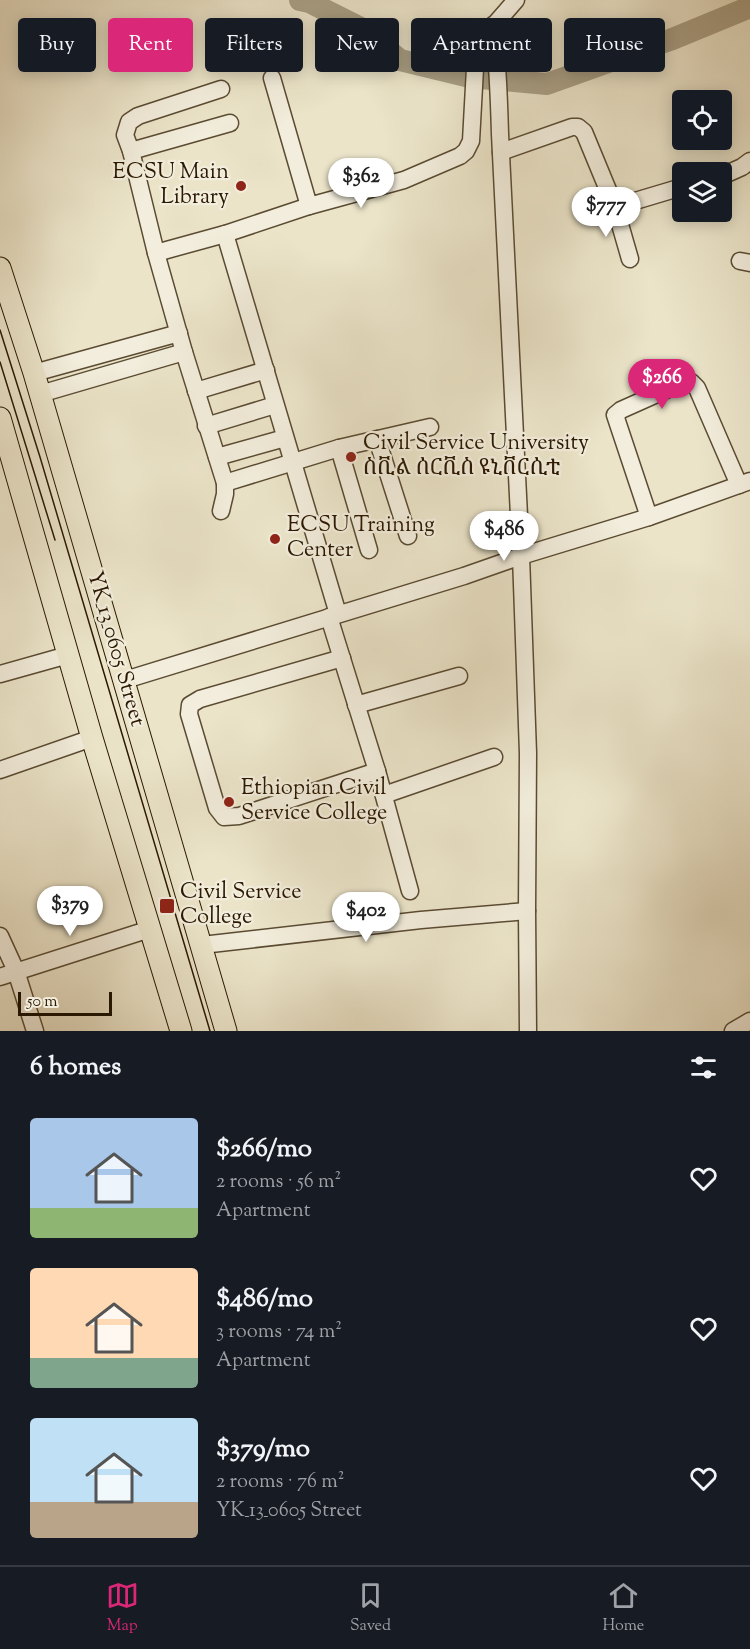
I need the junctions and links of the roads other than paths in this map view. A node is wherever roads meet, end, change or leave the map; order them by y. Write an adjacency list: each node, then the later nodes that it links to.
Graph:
1 (516, 0): 2 (street)
2 (498, 13): 7 (street); 11 (street)
3 (272, 78): 11 (street)
4 (221, 89): 6 (street)
5 (230, 123): 6 (street)
6 (131, 151): 14 (street)
7 (501, 152): 12 (street); 38 (street)
8 (750, 161): 9 (street)
9 (732, 172)
10 (672, 190): 12 (street)
11 (309, 206): 13 (street)
12 (615, 207): 15 (street)
13 (225, 234): 14 (street); 19 (street)
14 (156, 253): 17 (street)
15 (630, 260)
16 (0, 268): 20 (main road, YK_13_0605 Street)
17 (179, 333): 18 (street); 20 (street)
18 (184, 352): 21 (street); 22 (street)
19 (266, 370): 21 (street); 23 (street)
20 (34, 373): 22 (main road, YK_13_0605 Street)
21 (196, 391): 25 (street)
22 (40, 394): 44 (main road, YK_13_0605 Street)
23 (275, 405): 25 (street); 27 (street)
24 (0, 418): 40 (main road, YK_13_0605 Street)
25 (206, 426): 30 (street)
26 (430, 427): 28 (street)
27 (285, 438): 30 (street); 31 (street)
28 (377, 439): 29 (street); 36 (street)
29 (339, 448): 31 (street); 37 (street)
30 (217, 458): 32 (street)
31 (294, 462): 32 (street); 39 (street)
32 (225, 483): 34 (street)
33 (745, 483): 35 (street); 35 (street)
34 (221, 511)
35 (649, 517): 38 (street)
36 (408, 536)
37 (369, 550)
38 (521, 556): 39 (street); 52 (street)
39 (334, 615): 41 (street); 44 (street)
40 (68, 655): 42 (street); 46 (main road, YK_13_0605 Street)
41 (342, 658): 45 (street); 49 (street)
42 (0, 674)
43 (459, 676): 45 (street)
44 (125, 680): 55 (main road, YK_13_0605 Street)
45 (356, 705): 49 (street)
46 (92, 738): 48 (street); 53 (main road, YK_13_0605 Street)
47 (494, 757): 50 (street)
48 (0, 770)
49 (377, 771): 50 (street)
50 (384, 795): 51 (street)
51 (410, 891)
52 (527, 911): 55 (street); 62 (street)
53 (150, 929): 56 (street); 60 (main road, YK_13_0605 Street)
54 (0, 936): 56 (street)
55 (202, 945): 61 (main road, YK_13_0605 Street)
56 (16, 971): 57 (street); 59 (street)
57 (0, 977)
58 (750, 1021): 63 (street)
59 (35, 1031)
60 (181, 1031)
61 (226, 1031)
62 (528, 1031)
63 (733, 1031)

